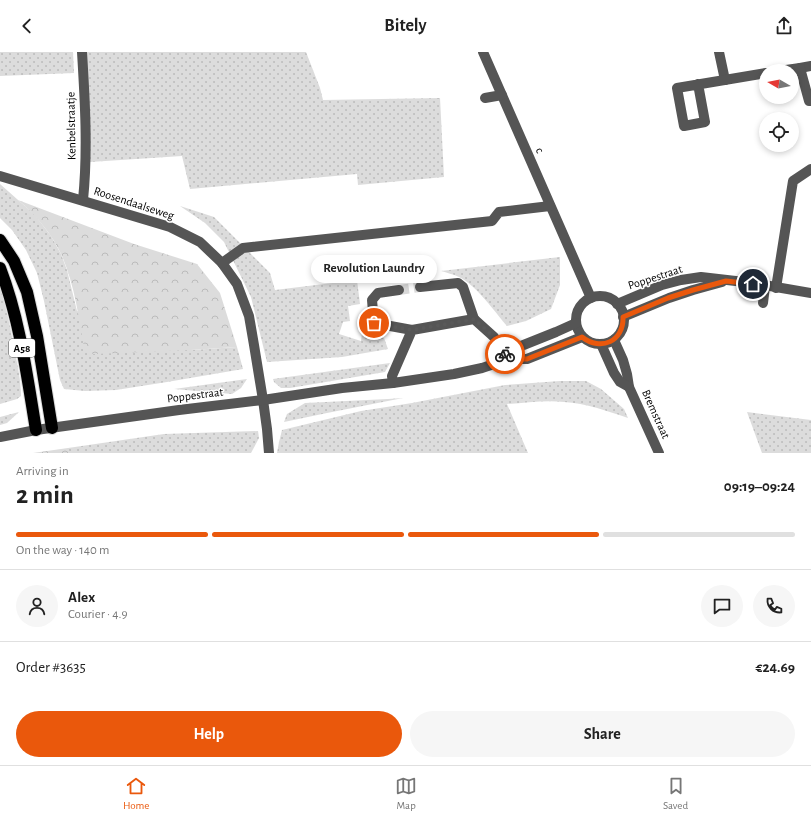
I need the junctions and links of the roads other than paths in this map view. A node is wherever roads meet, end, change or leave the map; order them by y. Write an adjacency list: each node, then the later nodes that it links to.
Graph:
1 (82, 52): 14 (street, Kenbelstraatje)
2 (483, 52): 9 (street, c)
3 (719, 52): 7 (street)
4 (811, 66): 5 (street)
5 (800, 68): 11 (street)
6 (759, 74): 7 (street)
7 (725, 80): 8 (street)
8 (698, 84)
9 (502, 95): 10 (street); 15 (street, c)
10 (485, 98)
11 (811, 101)
12 (811, 169): 22 (street)
13 (0, 176): 14 (street, Roosendaalseweg)
14 (83, 200): 17 (street, Roosendaalseweg)
15 (550, 206): 17 (street); 25 (street, c)
16 (0, 240): 39 (highway, A58)
17 (222, 263): 38 (street, Roosendaalseweg)
18 (0, 268): 40 (highway, A58)
19 (726, 281): 20 (street, Poppestraat); 27 (street, Poppestraat); 28 (street, Poppestraat)
20 (765, 286): 22 (street, Poppestraat); 26 (street)
21 (420, 288): 29 (street)
22 (776, 288): 24 (street, Poppestraat)
23 (399, 290): 31 (street)
24 (811, 293)
25 (591, 298): 27 (street); 30 (street)
26 (763, 303)
27 (617, 304): 28 (street)
28 (623, 317): 33 (street)
29 (474, 319): 31 (street); 35 (street)
30 (576, 323): 32 (street); 35 (street, Poppestraat)
31 (412, 330): 36 (street)
32 (582, 337): 34 (street); 35 (street, Poppestraat)
33 (614, 340): 34 (street); 37 (street, Bremstraat)
34 (601, 344): 37 (street, Bremstraat)
35 (509, 359): 36 (street, Poppestraat)
36 (393, 383): 38 (street, Poppestraat)
37 (629, 387): 43 (street, Bremstraat)
38 (263, 400): 39 (street, Poppestraat); 42 (street, Roosendaalseweg)
39 (52, 428): 40 (street, Poppestraat)
40 (36, 430): 41 (street, Poppestraat)
41 (0, 437)
42 (268, 453)
43 (659, 453)

